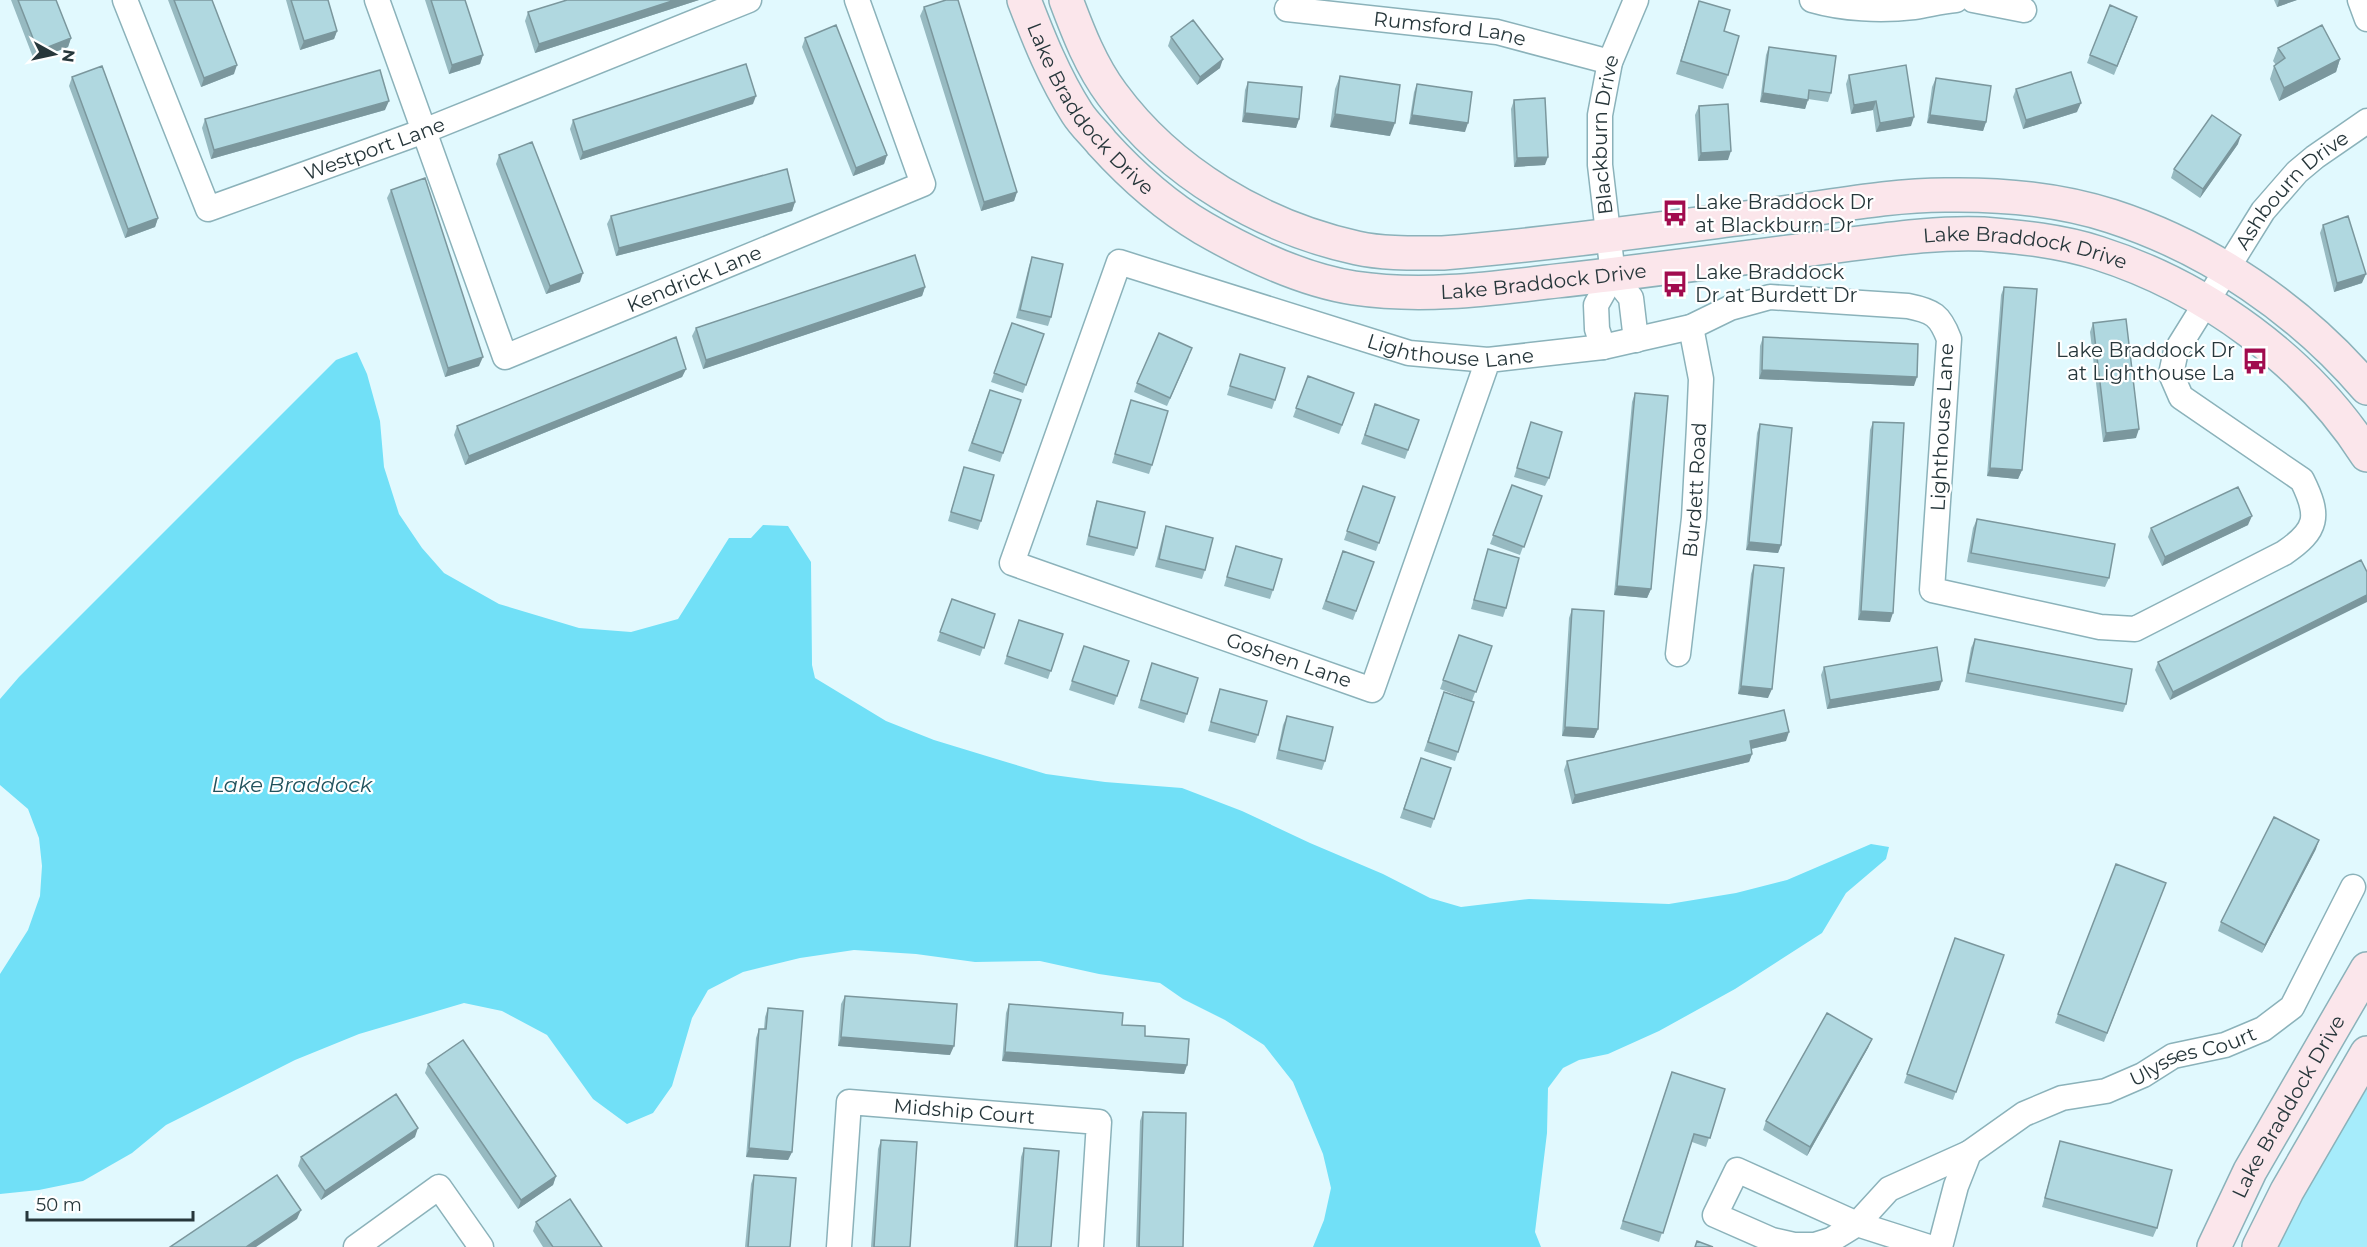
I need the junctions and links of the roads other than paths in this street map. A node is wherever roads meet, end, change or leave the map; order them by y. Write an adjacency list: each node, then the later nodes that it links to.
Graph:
1 (125, 0): 17 (street, Westport Lane)
2 (377, 0): 17 (street)
3 (749, 0): 17 (street, Westport Lane)
4 (857, 0): 17 (street, Kendrick Lane)
5 (1024, 0): 20 (street, Lake Braddock Drive)
6 (1066, 0): 18 (street, Lake Braddock Drive)
7 (1636, 0): 15 (street, Blackburn Drive)
8 (1812, 0): 9 (street)
9 (1956, 0)
10 (1973, 0): 13 (street)
11 (2360, 0): 14 (street)
12 (1287, 9): 15 (street, Rumsford Lane)
13 (2024, 10)
14 (2367, 19)
15 (1610, 62): 18 (street, Blackburn Drive)
16 (2367, 121): 19 (street, Ashbourn Drive)
17 (424, 132)
18 (1607, 235): 19 (street, Lake Braddock Drive); 20 (street, Blackburn Drive)
19 (2228, 269): 21 (street, Lighthouse Lane); 26 (street, Lake Braddock Drive)
20 (1613, 275): 21 (street, Lake Braddock Drive); 23 (street, Blackburn Drive); 24 (street)
21 (2207, 303): 22 (street, Lighthouse Lane); 27 (street, Lake Braddock Drive)
22 (1691, 327): 23 (street, Lighthouse Lane); 29 (street, Burdett Road)
23 (1636, 340): 24 (street, Lighthouse Lane)
24 (1603, 347): 25 (street, Lighthouse Lane)
25 (1488, 360): 28 (street, Lighthouse Lane); 28 (street, Goshen Lane)
26 (2367, 388)
27 (2367, 456)
28 (1012, 563)
29 (1678, 654)
30 (2353, 887): 33 (street, Ulysses Court)
31 (2367, 969): 41 (street, Lake Braddock Drive)
32 (2367, 1053): 42 (street, Lake Braddock Drive)
33 (1969, 1153): 34 (street, Ulysses Court); 40 (street)
34 (1857, 1224): 34 (street, Ulysses Court); 39 (street)
35 (356, 1247): 36 (street)
36 (481, 1247)
37 (838, 1247): 38 (street, Midship Court)
38 (1091, 1247)
39 (1929, 1247)
40 (1940, 1247)
41 (2214, 1247)
42 (2259, 1247)

